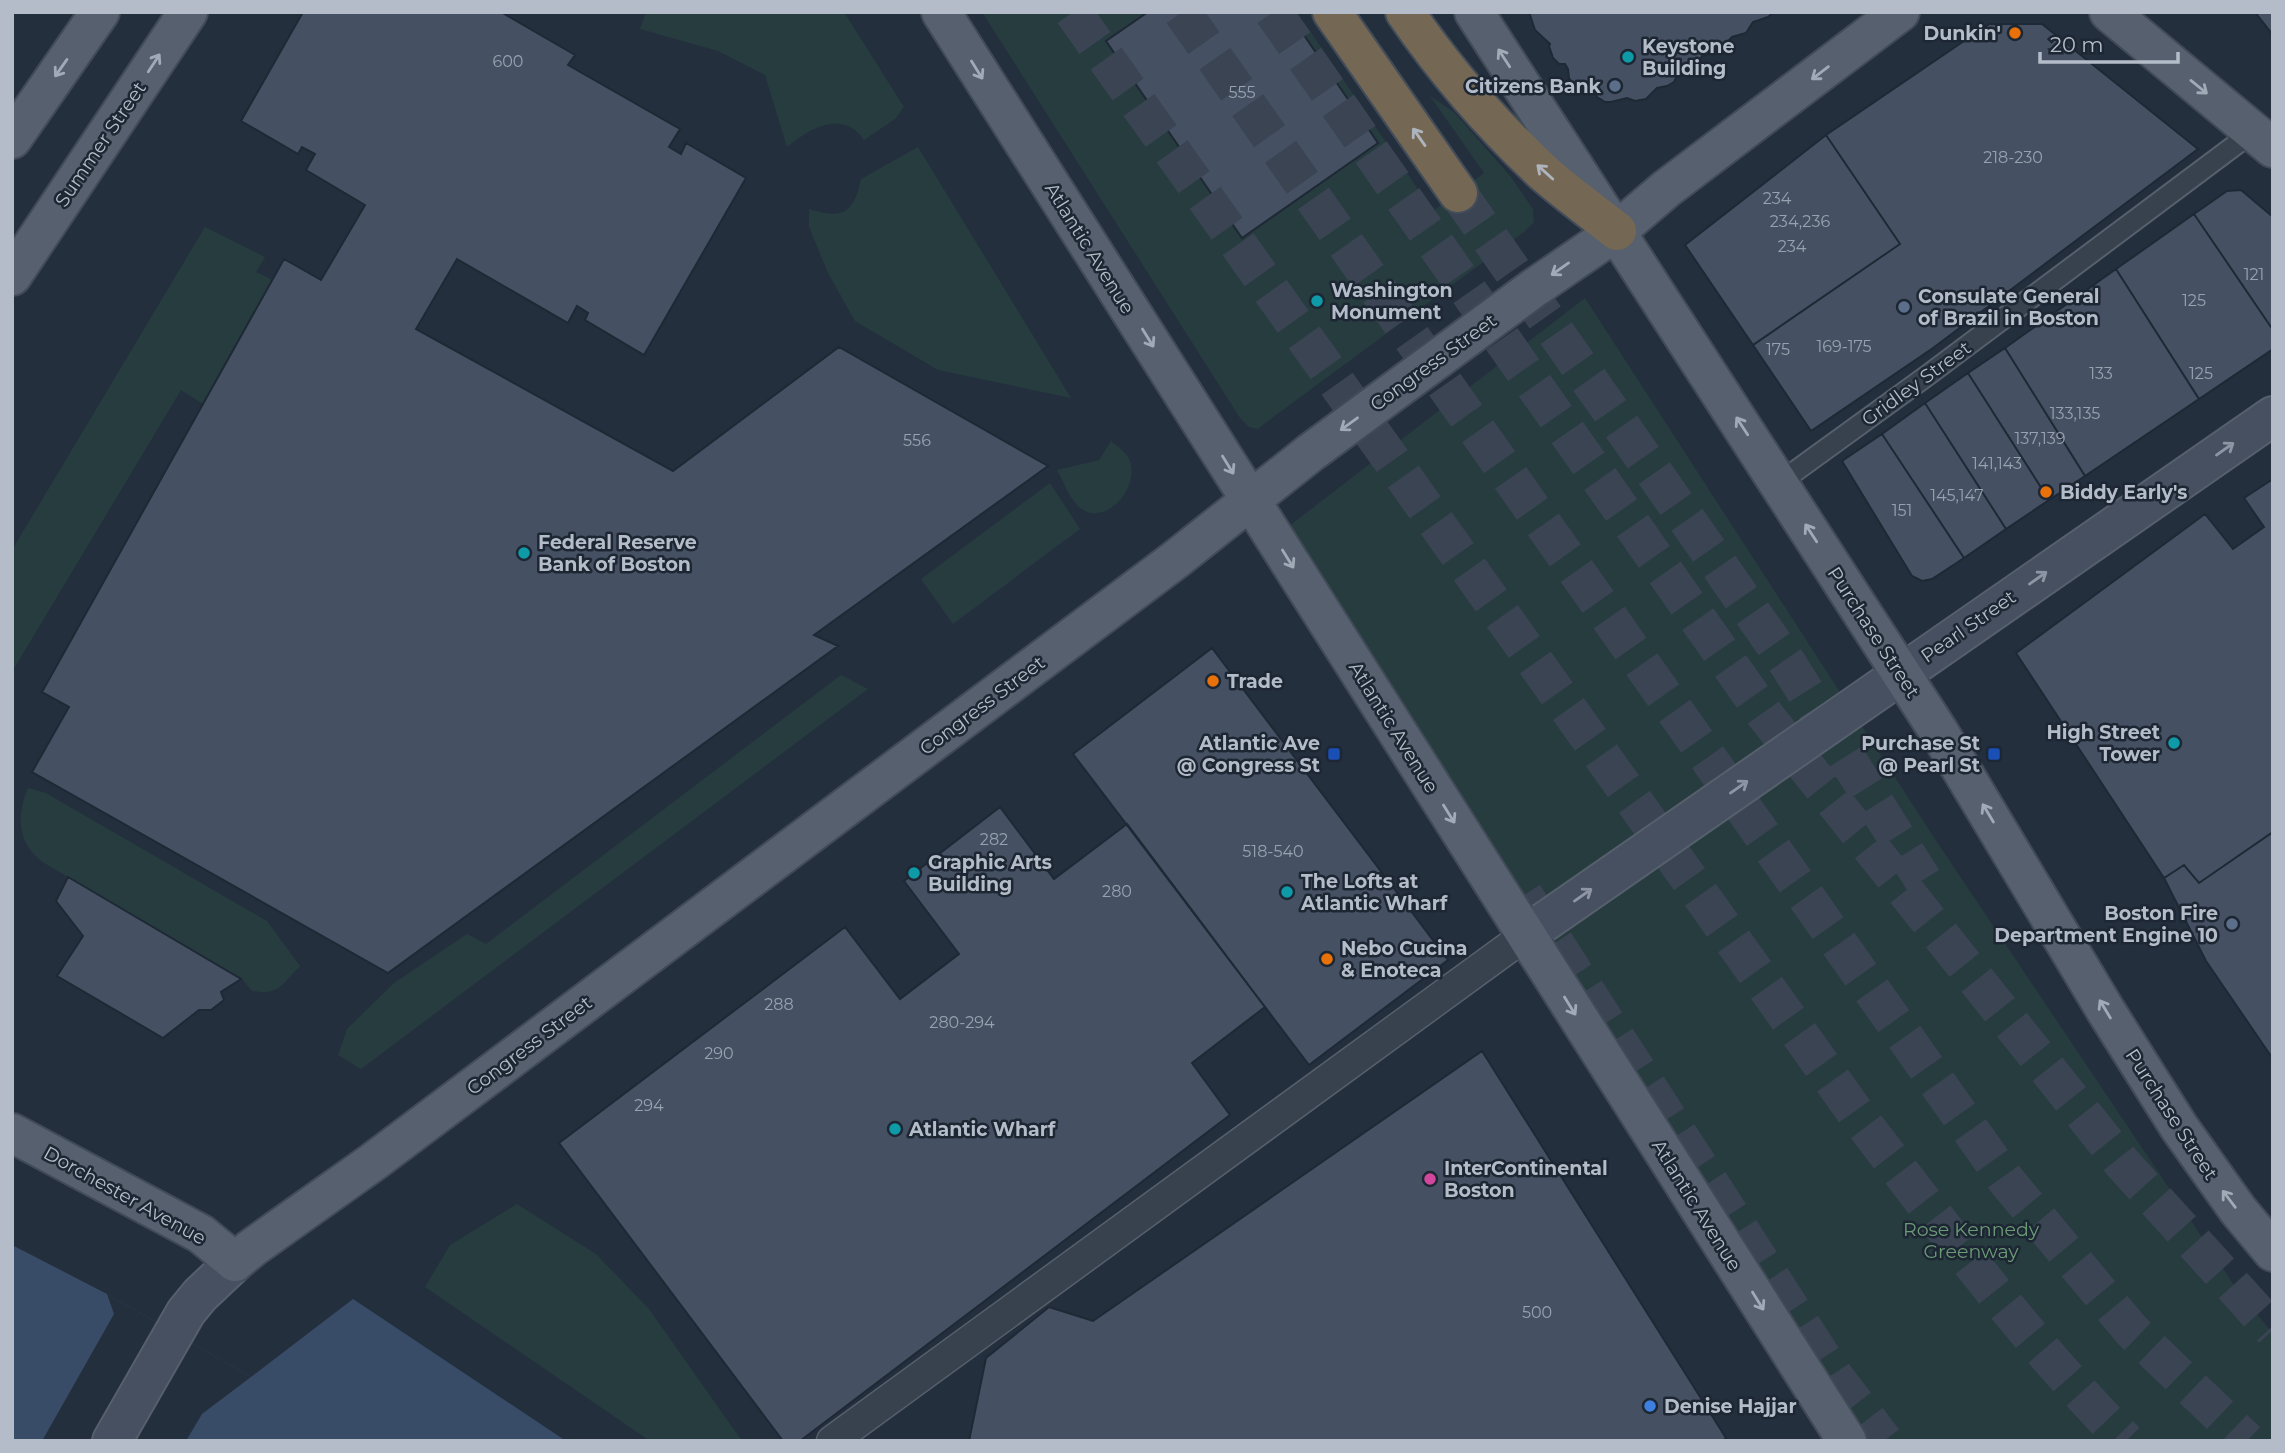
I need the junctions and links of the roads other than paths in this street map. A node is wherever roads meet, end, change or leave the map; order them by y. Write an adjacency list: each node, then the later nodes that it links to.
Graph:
1 (100, 12): 9 (main road, one-way to 9)
2 (188, 12): 13 (main road, Summer Street, one-way to 2)
3 (941, 12): 16 (main road, Atlantic Avenue, one-way to 16)
4 (1332, 12): 11 (highway, one-way to 4)
5 (1405, 12): 12 (highway, one-way to 5)
6 (1474, 12): 12 (main road, Purchase Street, one-way to 6)
7 (1900, 12): 12 (main road, Congress Street, one-way to 12)
8 (2109, 12): 10 (main road, one-way to 10)
9 (12, 139)
10 (2263, 139): 15 (lane, Gridley Street)
11 (1458, 193)
12 (1617, 231): 15 (main road, Purchase Street, one-way to 12); 16 (main road, Congress Street, one-way to 16)
13 (12, 275)
14 (2273, 416): 17 (main road, Pearl Street, one-way to 14)
15 (1779, 483): 17 (main road, Purchase Street, one-way to 15)
16 (1251, 502): 18 (main road, Atlantic Avenue, one-way to 18); 21 (main road, Congress Street)
17 (1901, 673): 18 (main road, Pearl Street, one-way to 17); 20 (main road, Purchase Street, one-way to 17)
18 (1527, 934): 23 (street); 24 (main road, Atlantic Avenue, one-way to 24)
19 (12, 1133): 21 (main road, Dorchester Avenue)
20 (2273, 1252)
21 (235, 1262): 22 (main road, Congress Street)
22 (113, 1441)
23 (832, 1441)
24 (1847, 1441)

